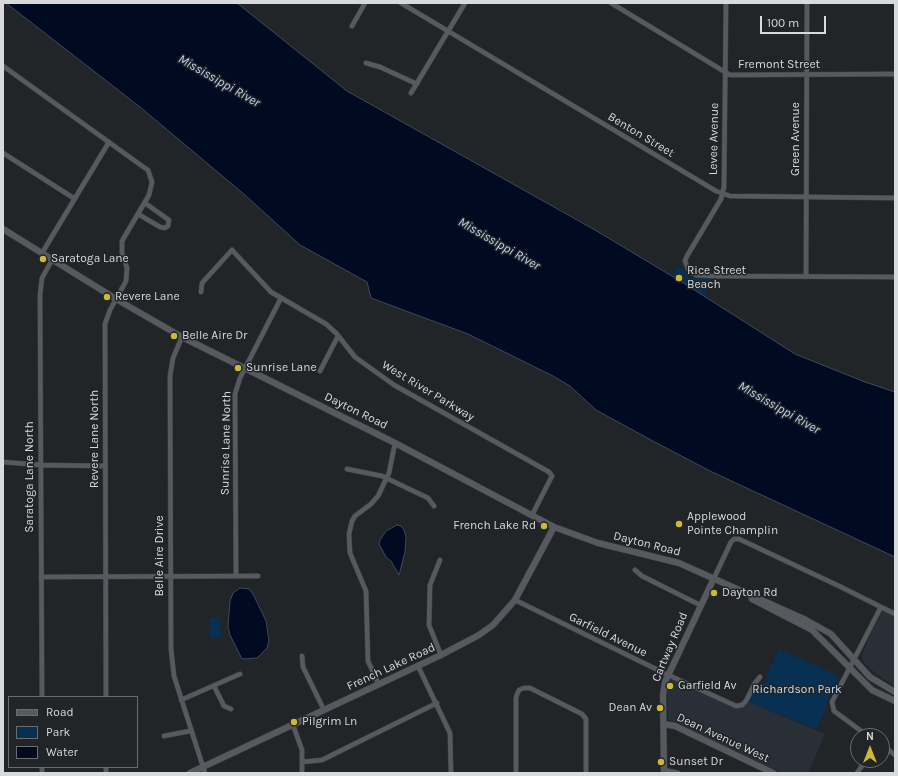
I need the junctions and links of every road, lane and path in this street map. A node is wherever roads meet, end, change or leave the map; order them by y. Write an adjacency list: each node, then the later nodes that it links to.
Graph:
1 (365, 3): 7 (street)
2 (401, 3): 8 (street, Benton Street)
3 (465, 3): 8 (street)
4 (611, 3): 11 (street, Fremont Street)
5 (726, 3): 11 (street, Levee Avenue)
6 (808, 3): 13 (street, Green Avenue)
7 (352, 26)
8 (448, 31): 14 (street); 18 (street, Benton Street)
9 (366, 63): 14 (street)
10 (3, 66): 16 (street)
11 (725, 72): 13 (street, Fremont Street); 18 (street, Levee Avenue)
12 (895, 74): 13 (street, Fremont Street)
13 (807, 75): 19 (street, Green Avenue)
14 (417, 84): 15 (street)
15 (411, 93)
16 (109, 142): 21 (street); 22 (street, Revere Lane North)
17 (3, 153): 21 (street)
18 (722, 194): 19 (street, Benton Street); 27 (street, Levee Avenue)
19 (806, 197): 20 (street, Benton Street); 27 (street, Green Avenue)
20 (895, 198)
21 (75, 199): 25 (street)
22 (144, 204): 23 (street, Revere Lane North); 23 (street)
23 (138, 214): 31 (street, Revere Lane North)
24 (3, 229): 25 (main road, Dayton Road)
25 (42, 253): 26 (main road, Dayton Road)
26 (52, 260): 31 (main road, Dayton Road); 38 (street, Saratoga Lane North)
27 (806, 276): 28 (street)
28 (895, 277)
29 (201, 292): 30 (street, West River Parkway)
30 (281, 298): 32 (street, West River Parkway); 34 (street, Sunrise Lane North)
31 (116, 299): 33 (main road, Dayton Road); 39 (street, Revere Lane North)
32 (338, 336): 35 (street); 43 (street, West River Parkway)
33 (182, 337): 34 (main road, Dayton Road); 47 (street, Belle Aire Drive)
34 (245, 368): 36 (main road, Dayton Road); 48 (street, Sunrise Lane North)
35 (320, 371)
36 (395, 443): 41 (street); 43 (main road, Dayton Road)
37 (3, 462): 38 (street)
38 (40, 465): 39 (street); 50 (street, Saratoga Lane North)
39 (106, 466): 51 (street, Revere Lane North)
40 (347, 469): 41 (street)
41 (387, 478): 42 (street); 65 (street)
42 (434, 506)
43 (532, 515): 44 (main road, Dayton Road)
44 (554, 527): 52 (main road, Dayton Road); 53 (main road, French Lake Road)
45 (440, 560): 57 (street)
46 (635, 570): 54 (street)
47 (170, 576): 48 (street); 51 (street); 70 (street, Belle Aire Drive)
48 (236, 576): 49 (street)
49 (258, 576)
50 (41, 577): 51 (street); 68 (street, Saratoga Lane North)
51 (105, 577): 69 (street, Revere Lane North)
52 (714, 578): 54 (main road, Cartway Road); 55 (street, Cartway Road); 59 (main road, Dayton Road); 61 (main road, Dayton Road)
53 (515, 600): 57 (main road, French Lake Road); 63 (street, Garfield Avenue)
54 (700, 605): 63 (main road, Cartway Road)
55 (881, 607): 56 (street); 59 (street)
56 (895, 614)
57 (441, 655): 60 (main road, French Lake Road)
58 (302, 656): 74 (street)
59 (854, 659): 61 (street); 67 (main road, Dayton Road)
60 (418, 666): 65 (main road, French Lake Road); 72 (street)
61 (850, 668): 71 (main road, Dayton Road); 77 (street)
62 (240, 674): 66 (street)
63 (668, 674): 64 (street, Garfield Avenue); 75 (main road, Cartway Road)
64 (760, 677)
65 (379, 685): 74 (main road, French Lake Road)
66 (214, 686): 70 (street); 73 (street)
67 (895, 692)
68 (42, 696)
69 (106, 696)
70 (181, 700): 78 (street, Belle Aire Drive)
71 (895, 701)
72 (437, 703): 80 (street); 85 (street)
73 (231, 709)
74 (324, 710): 76 (main road, French Lake Road)
75 (664, 724): 82 (main road, Cartway Road); 89 (main road, Dean Avenue West)
76 (293, 725): 80 (street); 81 (main road, French Lake Road)
77 (857, 728)
78 (190, 731): 79 (street); 81 (street, Belle Aire Drive)
79 (164, 736)
80 (302, 762): 84 (street)
81 (204, 770): 83 (main road, French Lake Road)
82 (664, 771): 88 (street)
83 (190, 773)
84 (302, 773)
85 (451, 773)
86 (516, 773): 87 (street)
87 (586, 773)
88 (678, 773)
89 (773, 773)

